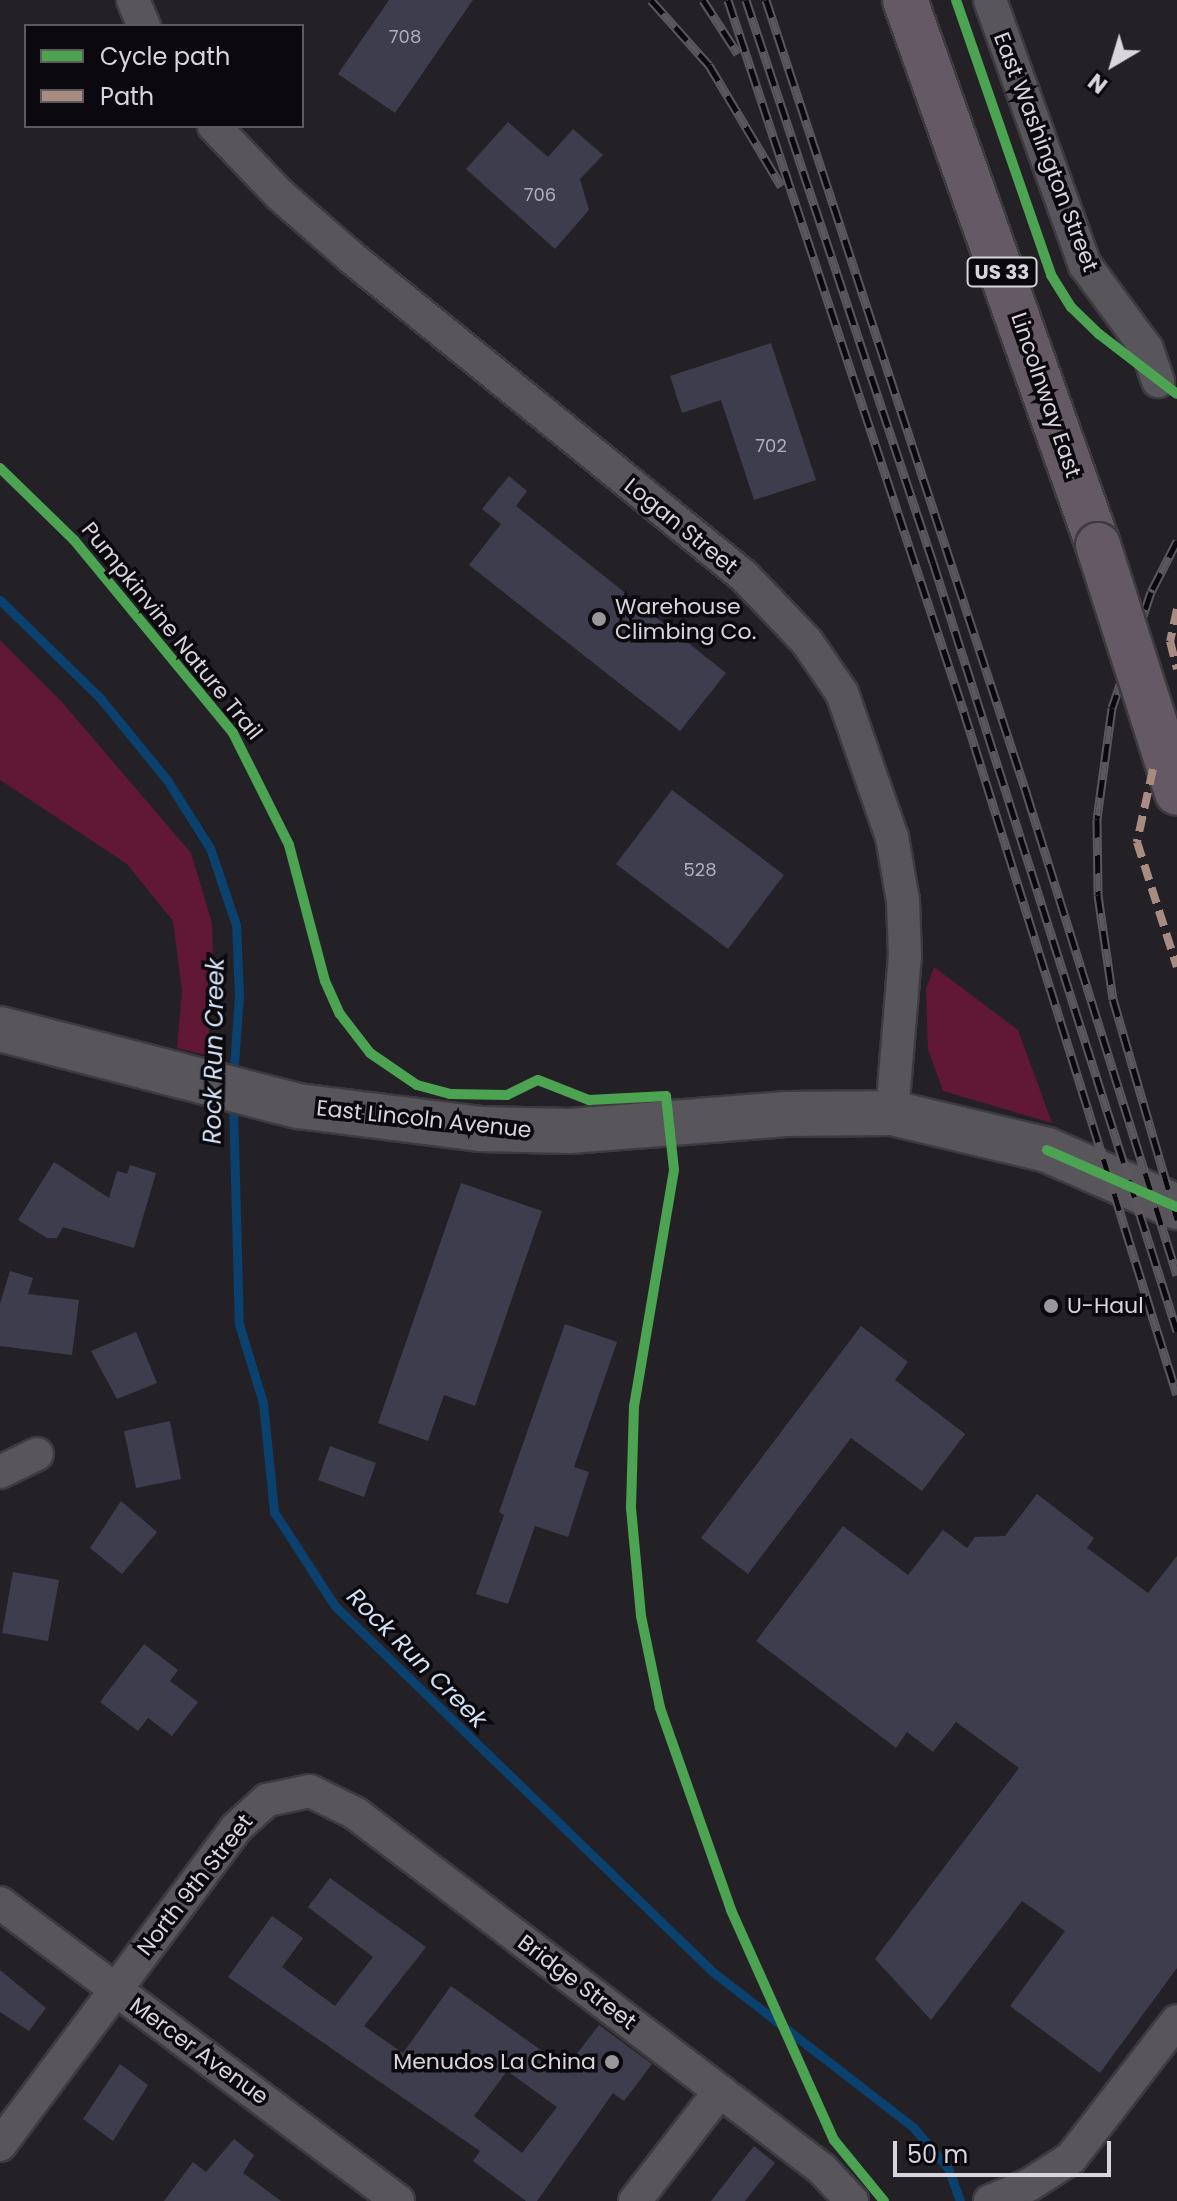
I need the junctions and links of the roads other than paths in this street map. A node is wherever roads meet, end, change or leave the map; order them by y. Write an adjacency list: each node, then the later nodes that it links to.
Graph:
1 (133, 0): 4 (street)
2 (905, 0): 7 (highway, Lincolnway East / US 33, bridge)
3 (990, 0): 6 (street, East Washington Street)
4 (143, 24)
5 (216, 128): 9 (street, Logan Street)
6 (1158, 381)
7 (1177, 793)
8 (0, 1029): 9 (main road, East Lincoln Avenue)
9 (892, 1113): 10 (main road, East Lincoln Avenue)
10 (1177, 1207)
11 (37, 1454): 12 (street)
12 (0, 1472)
13 (288, 1792): 15 (street, North 9th Street); 17 (street, Bridge Street)
14 (0, 1903): 15 (street, Mercer Avenue)
15 (115, 1989): 18 (street, North 9th Street); 19 (street, Mercer Avenue)
16 (1177, 2021): 22 (street)
17 (720, 2091): 20 (street); 21 (street, Bridge Street)
18 (0, 2145)
19 (398, 2201)
20 (635, 2201)
21 (852, 2201)
22 (990, 2201)

